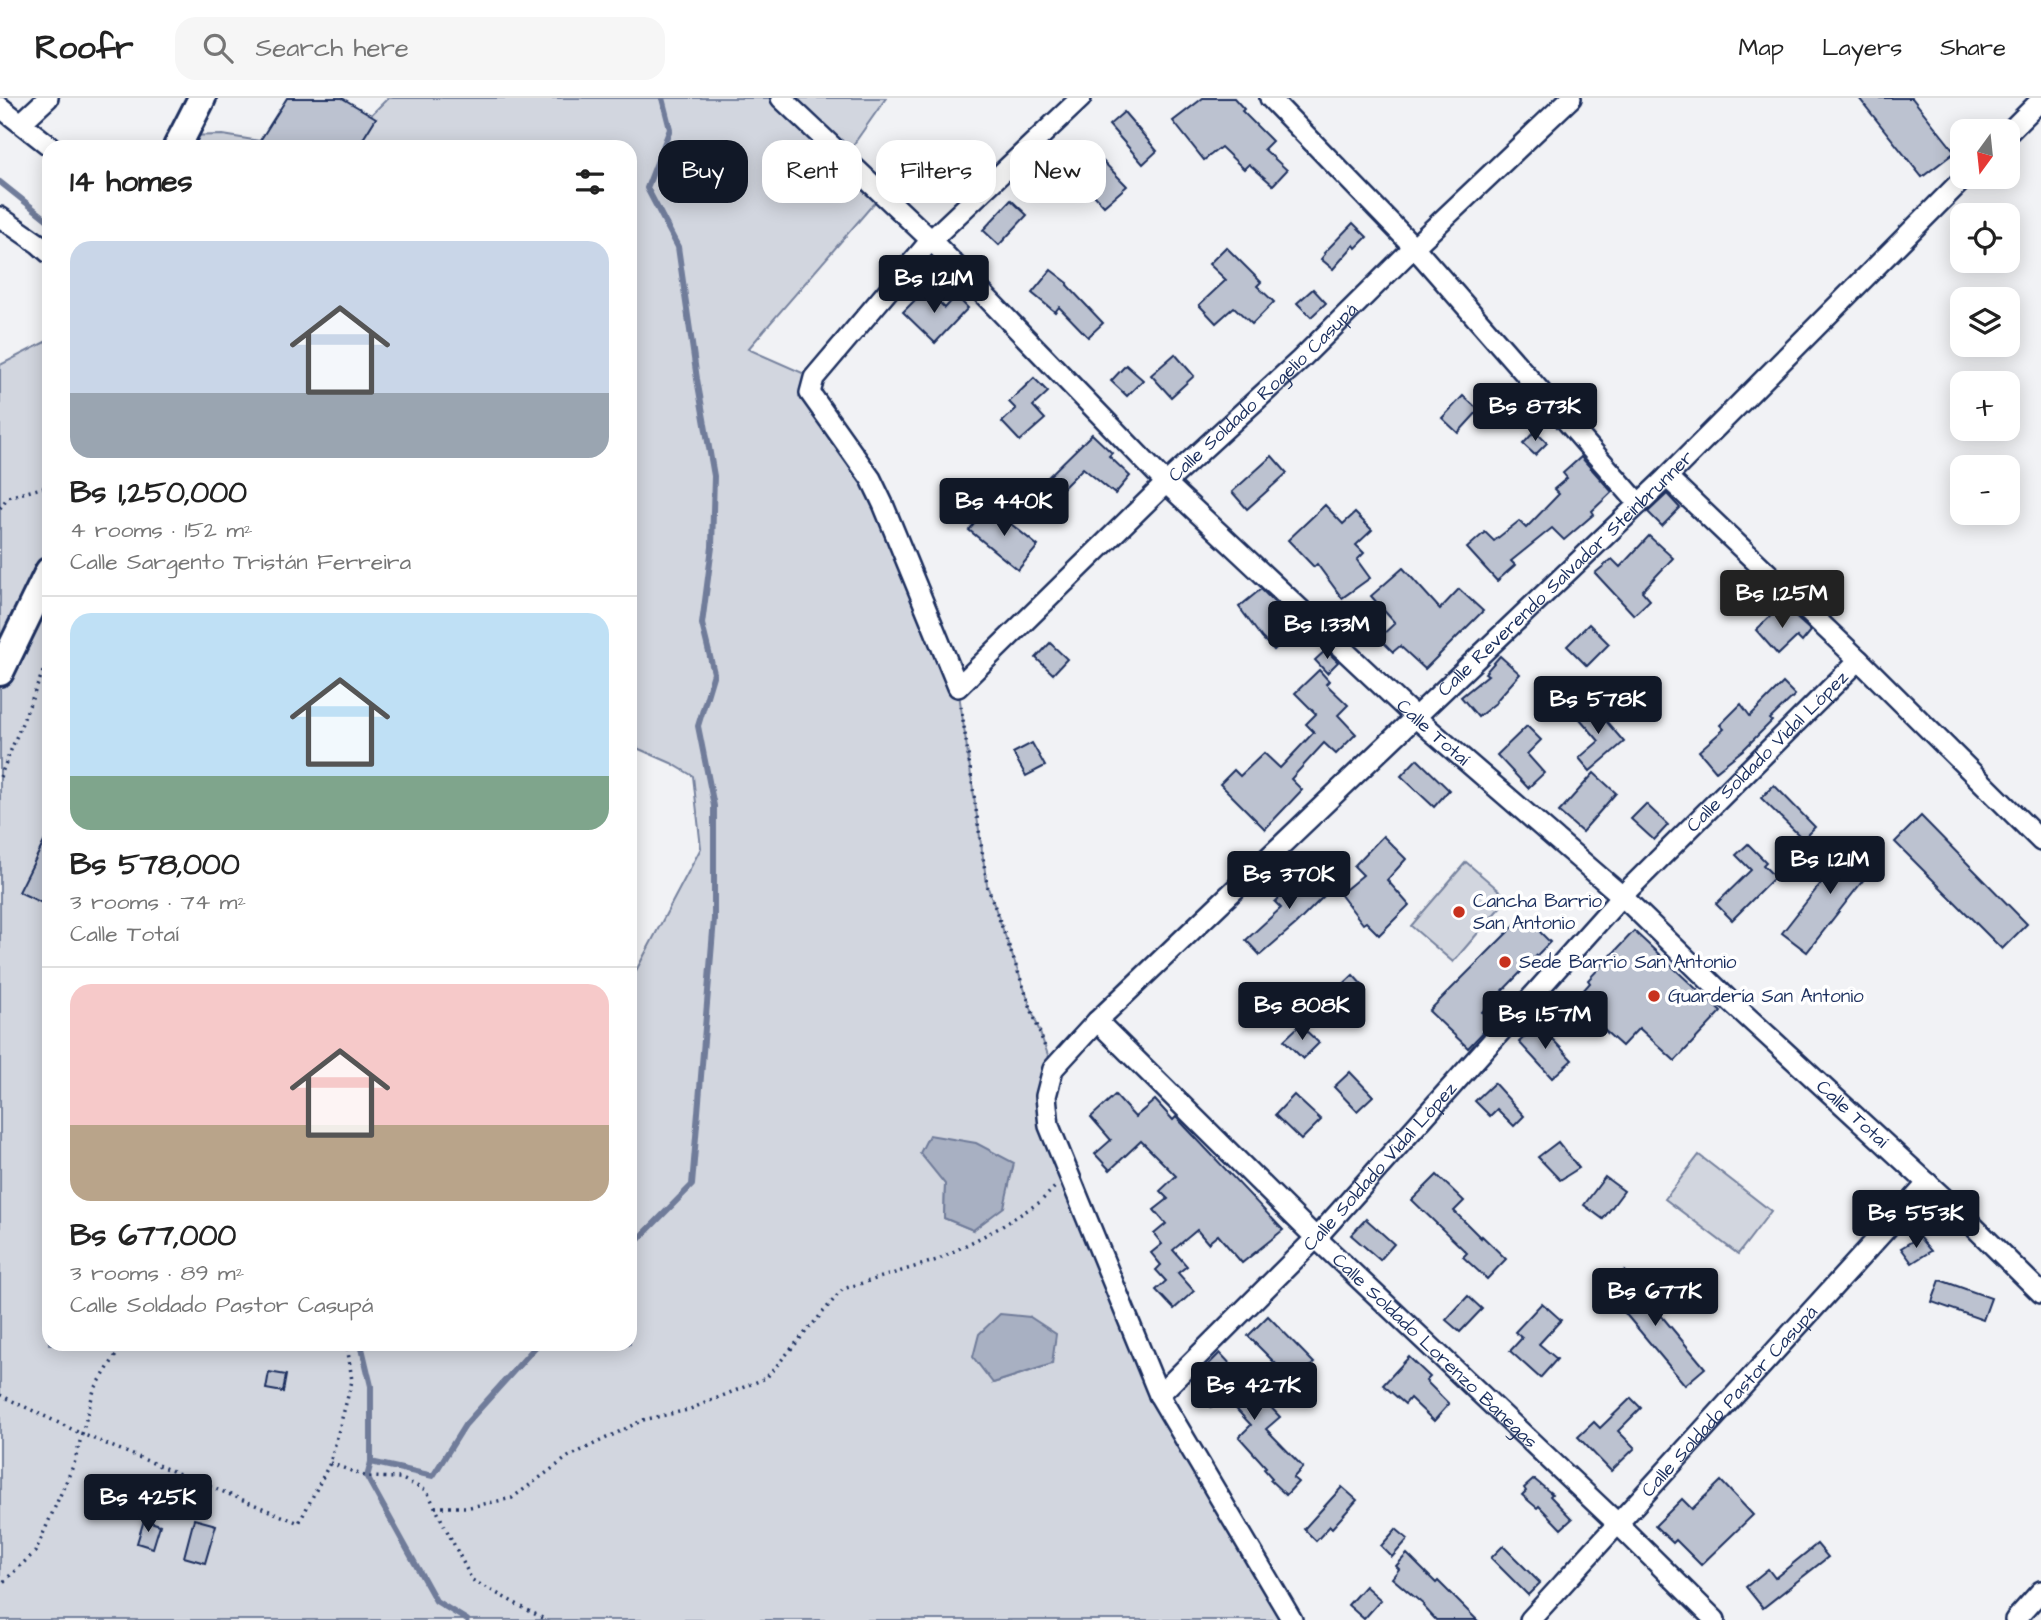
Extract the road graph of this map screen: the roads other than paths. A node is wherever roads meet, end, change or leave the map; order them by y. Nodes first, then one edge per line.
1 (48, 98) edge
2 (202, 98) edge
3 (781, 98) edge
4 (1081, 98) edge
5 (1270, 98) edge
6 (1571, 98) edge
7 (2041, 100) edge
8 (0, 107) edge
9 (2020, 121) edge
10 (21, 123) junction
11 (42, 140) edge
12 (181, 140) edge
13 (1953, 189) edge
14 (0, 217) edge
15 (931, 240) junction
16 (42, 247) edge
17 (1414, 247) junction
18 (1667, 477) junction
19 (1166, 483) junction
20 (1639, 504) junction
21 (42, 585) edge
22 (1859, 660) junction
23 (0, 672) edge
24 (1415, 718) junction
25 (2041, 841) edge
26 (1622, 896) junction
27 (1097, 1021) junction
28 (1928, 1183) junction
29 (1316, 1238) junction
30 (2041, 1293) edge
31 (1159, 1395) junction
32 (1618, 1524) junction
33 (2041, 1591) edge
34 (1292, 1620) edge
35 (1531, 1620) edge
36 (1715, 1620) edge
37 (2015, 1620) edge

1 - 10 street
2 - 12 main road
3 - 15 street, Calle Totaí
4 - 15 street
5 - 17 street
6 - 17 street, Calle Soldado Rogelio Casupá
7 - 9 street
8 - 10 street
10 - 11 street
13 - 18 street, Calle Reverendo Salvador Steinbrunner
14 - 16 street
15 - 19 street, Calle Totaí
15 - 19 street, Calle Soldado Rogelio Casupá
17 - 19 street, Calle Soldado Rogelio Casupá
17 - 20 street
18 - 20 street, Calle Reverendo Salvador Steinbrunner
18 - 22 street
19 - 24 street, Calle Totaí
20 - 24 street, Calle Reverendo Salvador Steinbrunner
21 - 23 main road
22 - 25 street
22 - 26 street, Calle Soldado Vidal López
24 - 26 street, Calle Totaí
24 - 27 street, Calle Reverendo Salvador Steinbrunner
26 - 28 street, Calle Totaí
26 - 29 street, Calle Soldado Vidal López
27 - 29 street, Calle Soldado Lorenzo Banegas
27 - 31 street, Calle Reverendo Salvador Steinbrunner
28 - 30 street, Calle Totaí
28 - 32 street, Calle Soldado Pastor Casupá
29 - 31 street, Calle Soldado Vidal López
29 - 32 street, Calle Soldado Lorenzo Banegas
31 - 34 street
32 - 35 street, Calle Soldado Pastor Casupá
32 - 36 street, Calle Soldado Lorenzo Banegas
33 - 37 street

